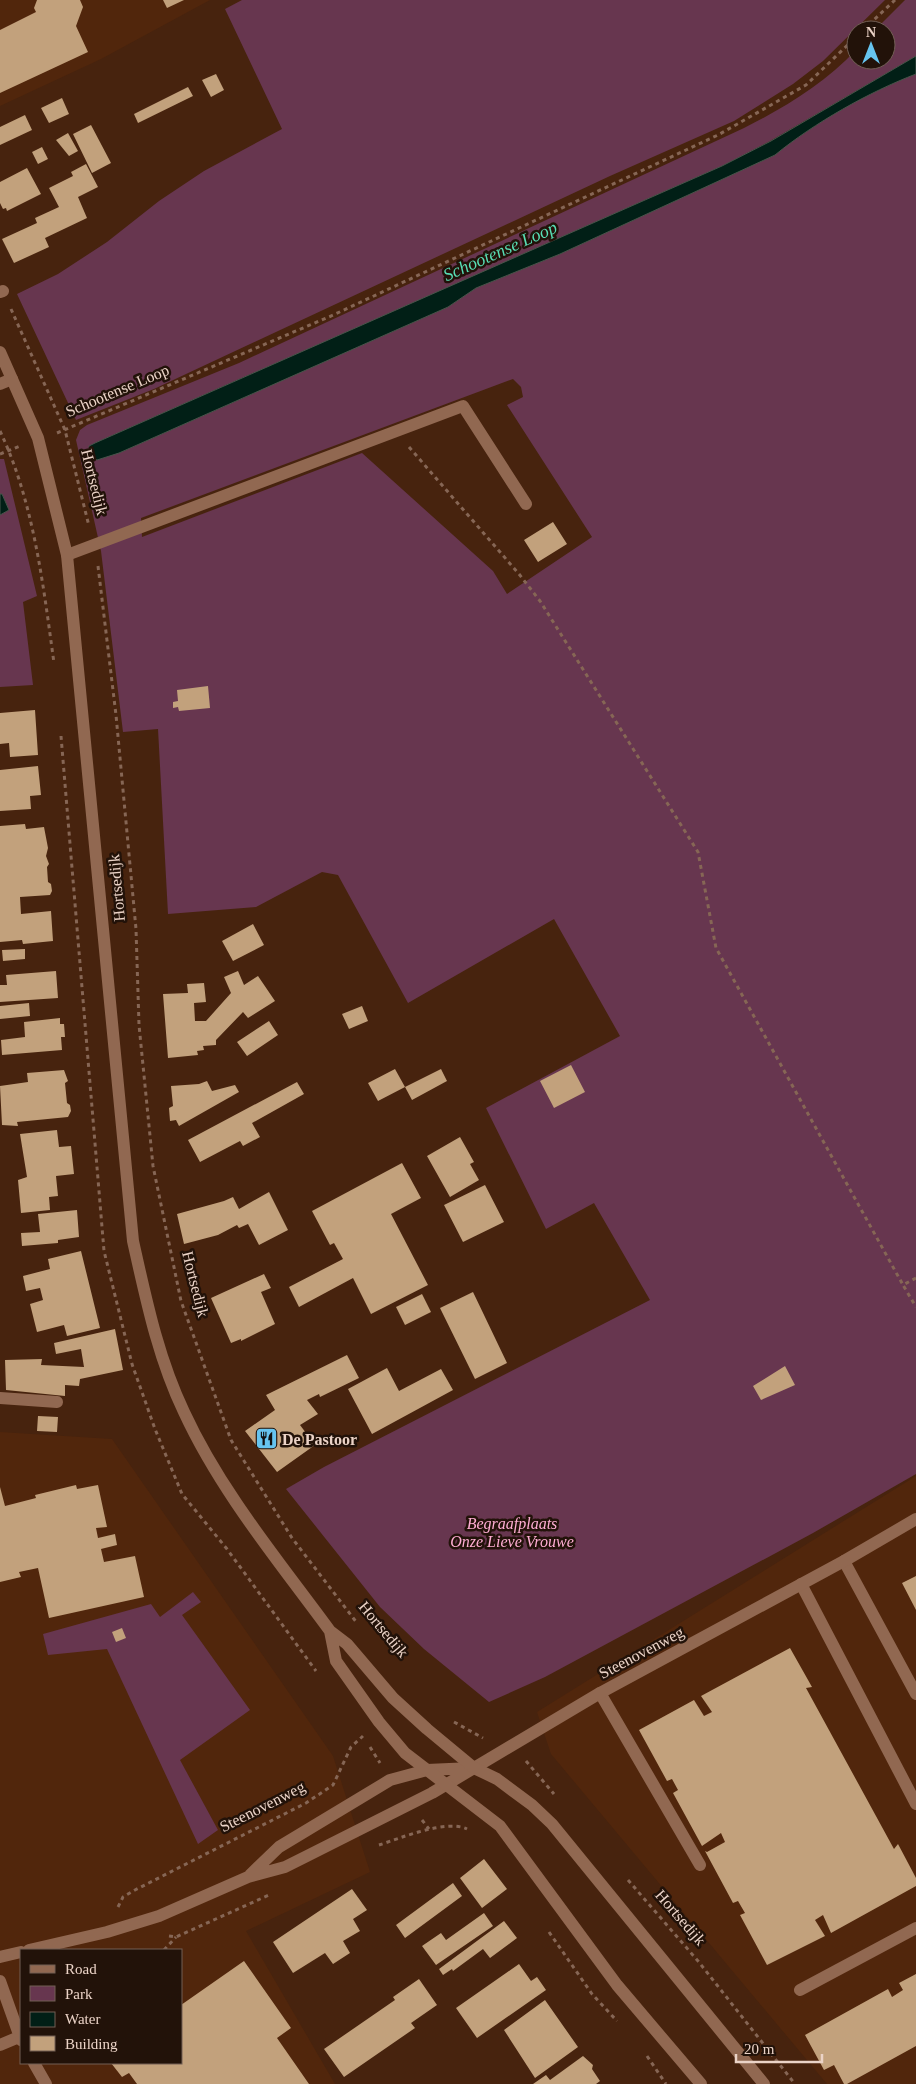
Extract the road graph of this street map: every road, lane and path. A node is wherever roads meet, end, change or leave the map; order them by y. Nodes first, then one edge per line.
1 (895, 0) edge
2 (874, 20) edge
3 (846, 47) edge
4 (1, 292) edge
5 (0, 352) edge
6 (12, 379) junction
7 (0, 384) edge
8 (65, 430) junction
9 (396, 431) junction
10 (38, 438) junction
11 (0, 454) edge
12 (526, 504) dead end
13 (93, 544) junction
14 (67, 555) junction
15 (916, 1278) edge
16 (903, 1285) junction
17 (916, 1306) edge
18 (0, 1398) edge
19 (57, 1402) dead end
20 (916, 1519) edge
21 (844, 1562) junction
22 (801, 1584) junction
23 (358, 1625) dead end
24 (330, 1631) junction
25 (600, 1693) junction
26 (916, 1694) edge
27 (447, 1718) dead end
28 (384, 1726) junction
29 (504, 1750) junction
30 (474, 1768) junction
31 (428, 1770) junction
32 (446, 1785) junction
33 (558, 1799) dead end
34 (916, 1804) edge
35 (429, 1829) dead end
36 (475, 1834) dead end
37 (700, 1865) dead end
38 (622, 1873) dead end
39 (248, 1877) junction
40 (916, 1928) edge
41 (107, 1932) junction
42 (176, 1937) dead end
43 (33, 1949) edge
44 (165, 1949) edge
45 (20, 1952) edge
46 (0, 1957) edge
47 (0, 1981) edge
48 (800, 1990) dead end
49 (20, 2038) edge
50 (0, 2045) edge
51 (35, 2064) edge
52 (46, 2084) edge
53 (701, 2084) edge
54 (764, 2084) edge
55 (795, 2084) edge

1 - 2 path
3 - 8 path, Schootense Loop
4 - 8 path, Hortsedijk
5 - 6 street, Hortsedijk
6 - 7 street
6 - 10 street, Hortsedijk
8 - 10 path, Schootense Loop
8 - 13 path, Hortsedijk
9 - 12 street
9 - 13 street
9 - 16 path
10 - 11 path, Schootense Loop
10 - 14 street, Hortsedijk
13 - 14 street
13 - 23 path, Hortsedijk
14 - 24 street, Hortsedijk
15 - 16 path
16 - 17 path
18 - 19 street
20 - 21 street, Steenovenweg
21 - 22 street, Steenovenweg
21 - 26 street
22 - 25 street, Steenovenweg
22 - 34 street
24 - 28 street, Hortsedijk
24 - 30 street, Hortsedijk
25 - 29 street, Steenovenweg
25 - 37 street
27 - 29 path
28 - 31 street, Hortsedijk
28 - 41 path, Steenovenweg
29 - 30 street, Steenovenweg
29 - 33 path
30 - 31 street, Steenovenweg
30 - 32 street, Steenovenweg
30 - 54 street, Hortsedijk
31 - 32 street, Hortsedijk
31 - 39 street, Steenovenweg
32 - 39 street, Steenovenweg
32 - 53 street, Hortsedijk
35 - 36 path
38 - 55 path, Hortsedijk
39 - 41 street, Steenovenweg
40 - 48 street
41 - 43 street, Steenovenweg
42 - 44 path
45 - 46 street
47 - 49 street
49 - 50 street
51 - 52 street

